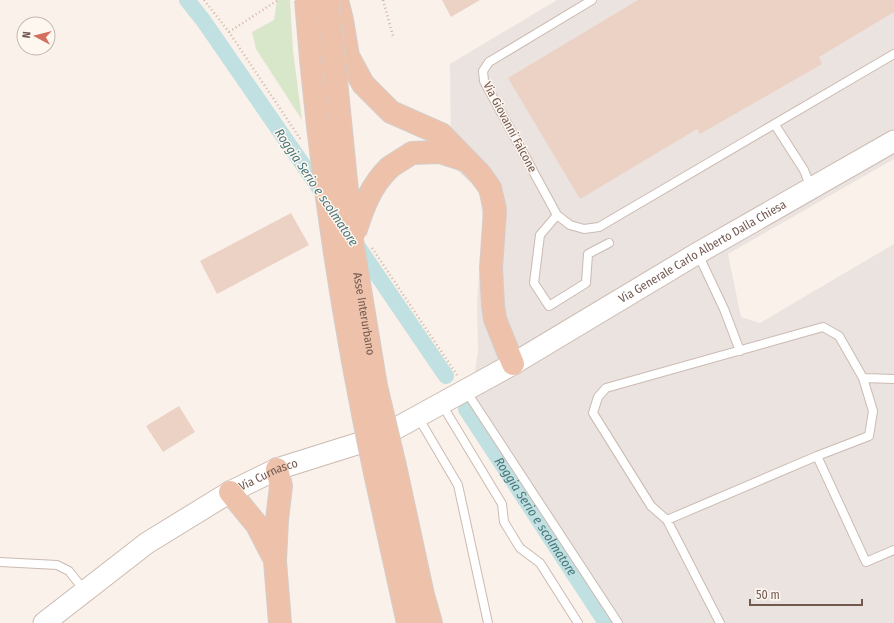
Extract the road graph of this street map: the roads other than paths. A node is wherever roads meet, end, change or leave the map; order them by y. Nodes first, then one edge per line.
1 (306, 0) edge
2 (328, 0) edge
3 (337, 0) edge
4 (592, 0) edge
5 (894, 54) edge
6 (775, 125) junction
7 (894, 141) edge
8 (466, 161) junction
9 (811, 188) junction
10 (557, 215) junction
11 (352, 241) junction
12 (609, 243) dead end
13 (698, 253) junction
14 (740, 351) junction
15 (513, 364) junction
16 (862, 378) junction
17 (894, 379) edge
18 (466, 389) junction
19 (441, 403) junction
20 (418, 417) junction
21 (817, 456) junction
22 (277, 469) junction
23 (385, 470) junction
24 (230, 492) junction
25 (667, 520) junction
26 (894, 550) edge
27 (275, 561) junction
28 (0, 562) edge
29 (85, 591) junction
30 (44, 623) edge
31 (280, 623) edge
32 (408, 623) edge
33 (431, 623) edge
34 (488, 623) edge
35 (578, 623) edge
36 (618, 623) edge
37 (720, 623) edge

1 - 23 highway, Asse Interurbano, bridge
2 - 11 highway, Asse Interurbano, bridge
3 - 8 highway
4 - 10 lane, Via Giovanni Falcone
5 - 6 lane
6 - 9 lane
6 - 10 lane, Via Giovanni Falcone
7 - 9 street, Via Generale Carlo Alberto Dalla Chiesa
8 - 11 highway, bridge
8 - 15 highway
9 - 13 street, Via Generale Carlo Alberto Dalla Chiesa
10 - 12 lane
11 - 23 highway, Asse Interurbano, bridge
13 - 14 lane
13 - 15 street, Via Generale Carlo Alberto Dalla Chiesa
14 - 16 lane
14 - 25 lane
15 - 18 street, Via Curnasco
16 - 17 lane
16 - 21 lane
18 - 19 street, Via Curnasco
18 - 36 lane
19 - 20 street, Via Curnasco
19 - 35 lane
20 - 22 street, Via Curnasco
20 - 34 lane
21 - 25 lane
21 - 26 lane
22 - 24 street, Via Curnasco
22 - 27 highway
23 - 32 highway, Asse Interurbano
23 - 33 highway, Asse Interurbano
24 - 27 highway
24 - 29 street, Via Curnasco
25 - 37 lane
27 - 31 highway
28 - 29 lane
29 - 30 street, Via Curnasco

